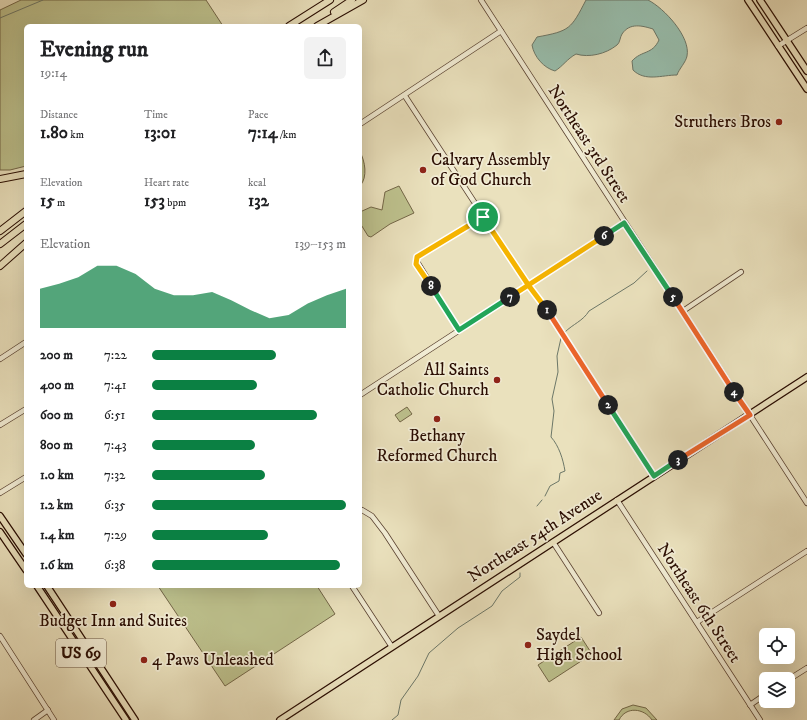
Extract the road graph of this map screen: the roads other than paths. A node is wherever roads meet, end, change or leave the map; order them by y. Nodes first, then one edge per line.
1 (324, 0) edge
2 (330, 0) edge
3 (352, 0) edge
4 (363, 0) edge
5 (481, 0) edge
6 (748, 0) edge
7 (760, 0) edge
8 (291, 24) edge
9 (291, 24) edge
10 (316, 24) edge
11 (321, 24) edge
12 (807, 28) edge
13 (501, 31) junction
14 (786, 41) junction
15 (778, 46) junction
16 (807, 71) edge
17 (807, 89) edge
18 (405, 96) junction
19 (362, 123) edge
20 (24, 174) edge
21 (0, 179) edge
22 (24, 213) edge
23 (483, 217) junction
24 (624, 223) junction
25 (24, 226) edge
26 (0, 231) edge
27 (0, 244) edge
28 (24, 245) edge
29 (0, 266) edge
30 (741, 272) dead end
31 (529, 286) junction
32 (683, 311) junction
33 (459, 330) junction
34 (24, 343) edge
35 (0, 359) edge
36 (807, 377) edge
37 (362, 394) edge
38 (24, 410) edge
39 (750, 415) junction
40 (0, 425) edge
41 (654, 476) junction
42 (24, 478) edge
43 (0, 493) edge
44 (617, 500) junction
45 (807, 503) edge
46 (362, 510) dead end
47 (0, 516) edge
48 (0, 532) edge
49 (553, 542) junction
50 (24, 551) edge
51 (807, 551) edge
52 (24, 567) edge
53 (38, 588) edge
54 (48, 588) edge
55 (353, 588) edge
56 (599, 613) dead end
57 (439, 616) junction
58 (697, 622) junction
59 (0, 636) edge
60 (392, 647) junction
61 (807, 668) edge
62 (795, 676) edge
63 (759, 699) edge
64 (750, 705) junction
65 (48, 710) junction
66 (34, 720) edge
67 (54, 720) edge
68 (126, 720) edge
69 (135, 720) edge
70 (280, 720) edge
71 (760, 720) edge

1 - 8 highway
2 - 9 highway
3 - 10 highway
4 - 11 highway
5 - 13 street, Northeast 3rd Street
6 - 15 main road
7 - 14 main road
12 - 14 street
13 - 18 street
13 - 24 street, Northeast 3rd Street
14 - 15 street
14 - 16 main road
15 - 17 main road
18 - 19 street
18 - 23 street
20 - 21 highway
22 - 26 highway
23 - 31 street
23 - 33 street
24 - 31 street
24 - 32 street, Northeast 3rd Street
25 - 27 highway
28 - 29 highway
30 - 32 street
31 - 33 street
31 - 41 street
32 - 39 street, Northeast 3rd Street
33 - 37 street
34 - 35 street
36 - 39 main road, Northeast 54th Avenue
38 - 40 street
39 - 41 main road, Northeast 54th Avenue
39 - 45 street, Northeast 3rd Street
41 - 44 main road, Northeast 54th Avenue
42 - 43 street
44 - 49 main road, Northeast 54th Avenue
44 - 58 street, Northeast 6th Street
46 - 57 street
47 - 50 main road
48 - 52 main road
49 - 56 street
49 - 57 main road, Northeast 54th Avenue
51 - 58 street
53 - 68 main road, US 69
54 - 69 main road, US 69
55 - 60 street
57 - 60 main road, Northeast 54th Avenue
58 - 64 street, Northeast 6th Street
59 - 65 street
60 - 70 main road, Northeast 54th Avenue
61 - 62 street
63 - 64 street
64 - 71 street, Northeast 6th Street
65 - 66 street
65 - 67 street

